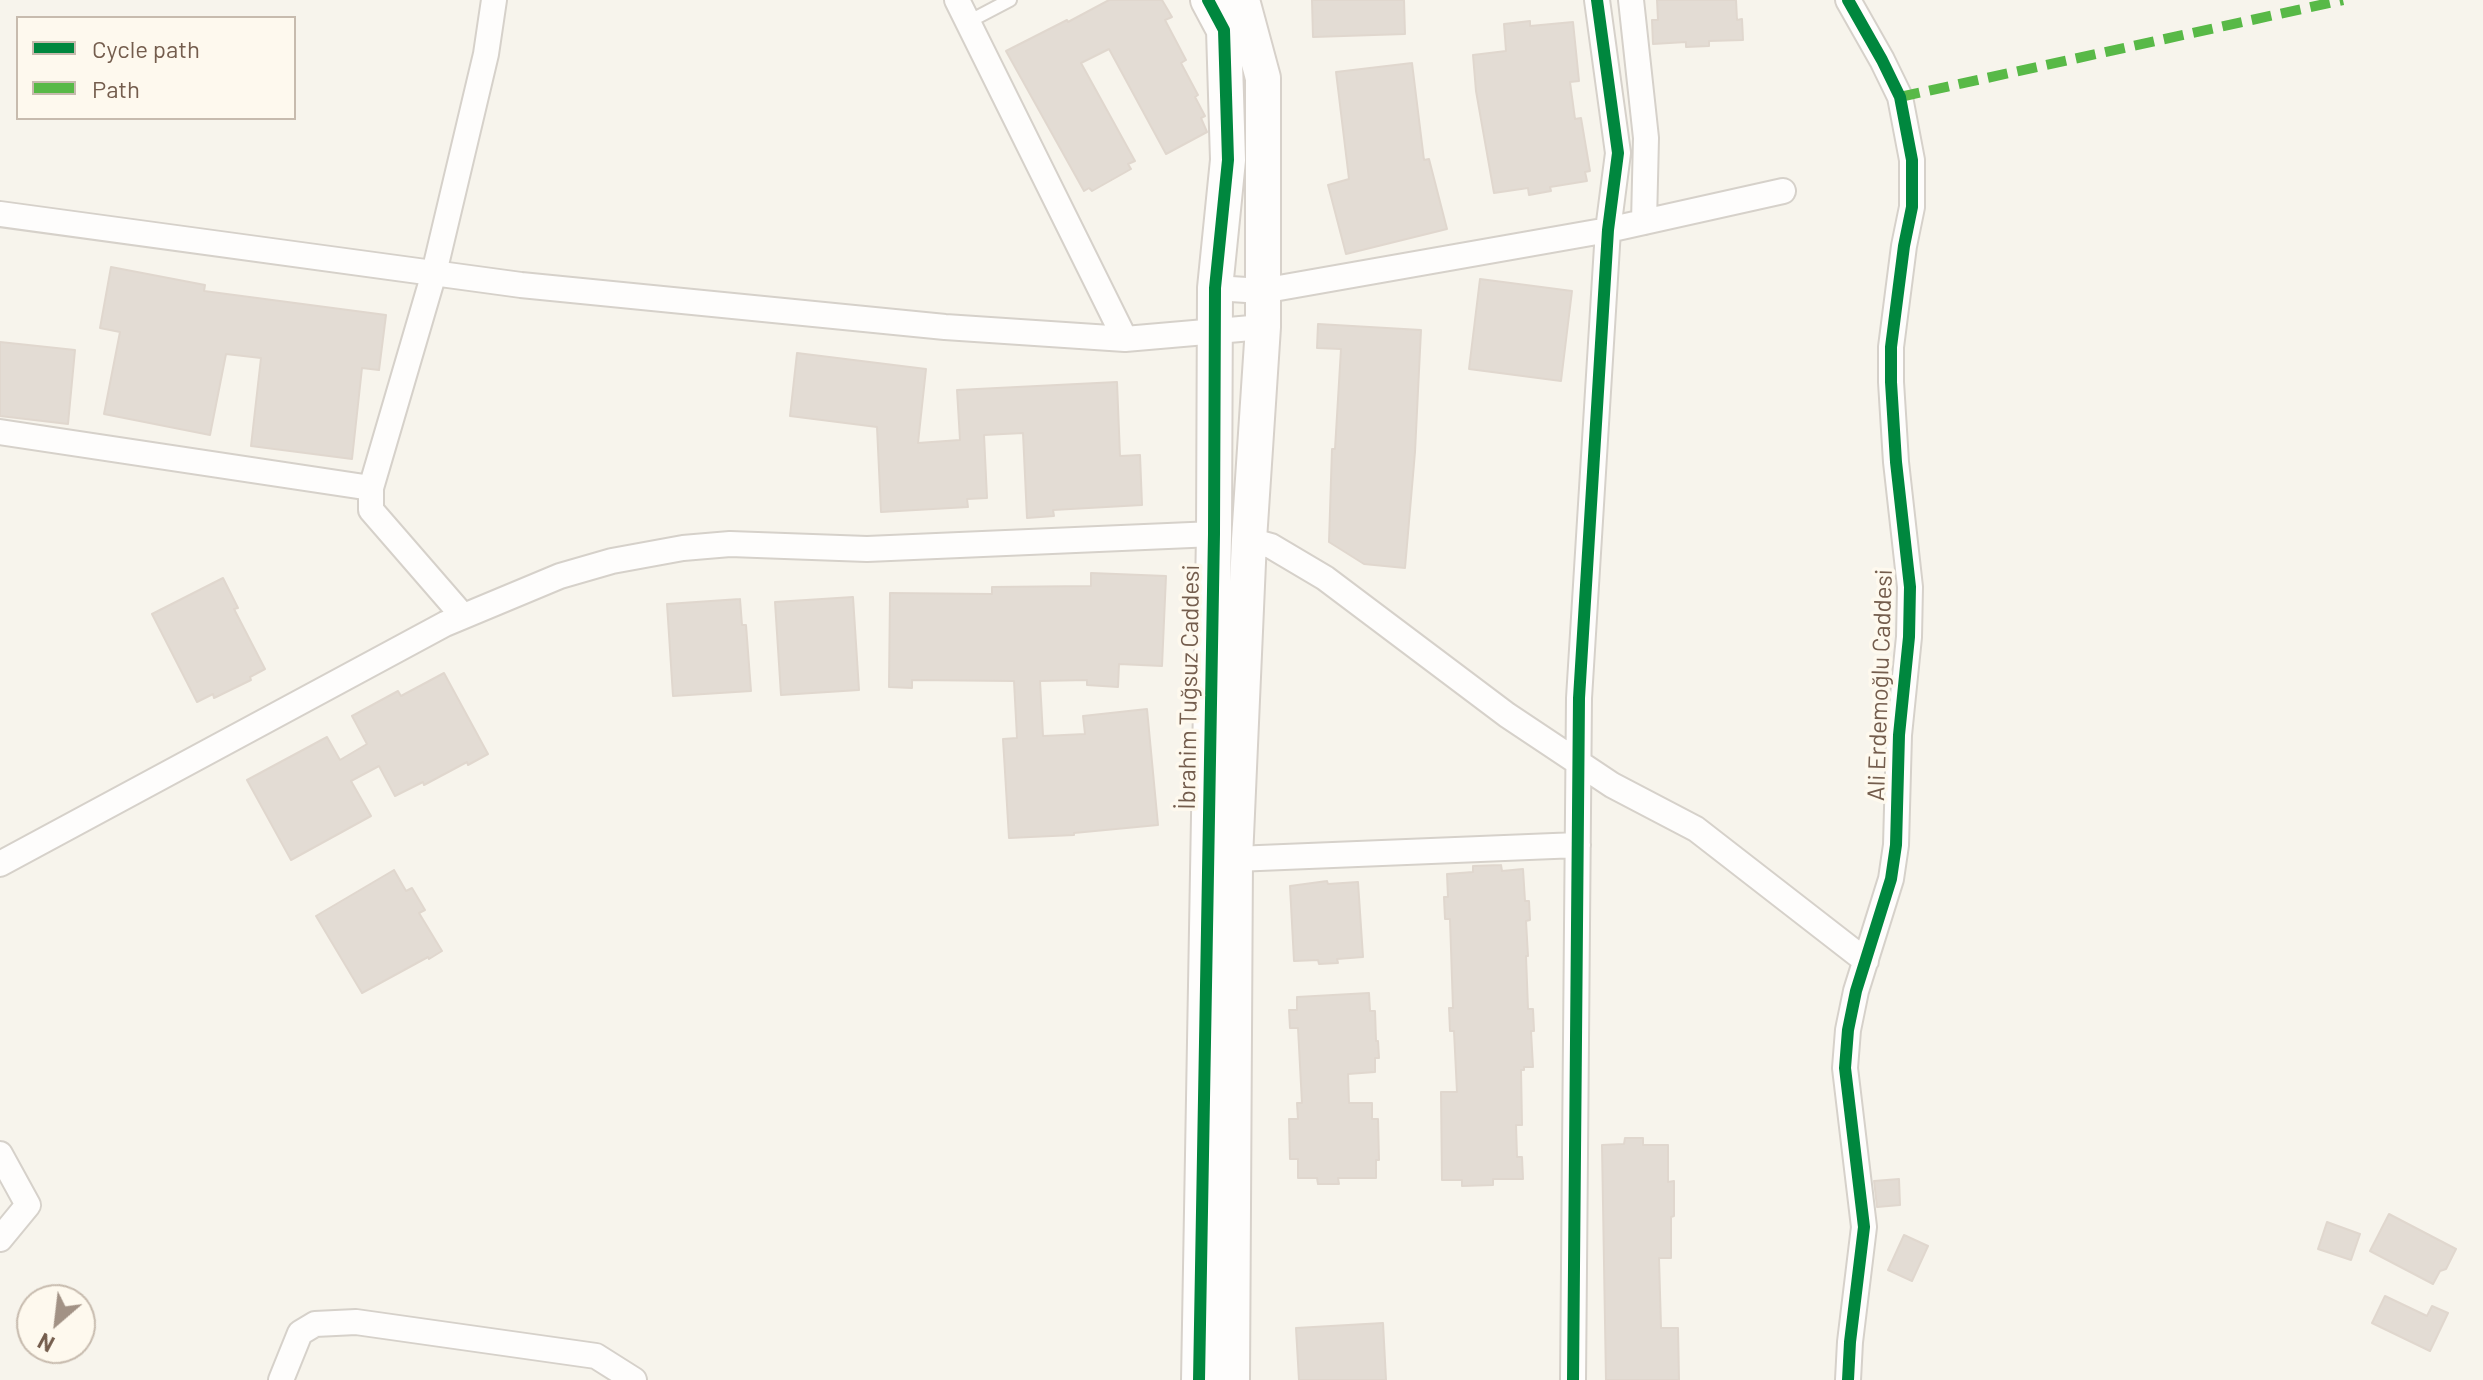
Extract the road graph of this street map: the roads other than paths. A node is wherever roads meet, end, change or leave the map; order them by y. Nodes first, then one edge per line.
1 (494, 0) edge
2 (957, 0) edge
3 (1010, 0) edge
4 (1208, 0) edge
5 (1242, 0) edge
6 (1597, 0) edge
7 (1631, 0) edge
8 (1848, 0) edge
9 (968, 22) junction
10 (1783, 191) dead end
11 (0, 214) edge
12 (1644, 222) junction
13 (1608, 230) junction
14 (434, 273) junction
15 (1215, 288) junction
16 (1262, 291) junction
17 (1263, 327) junction
18 (1216, 331) junction
19 (1125, 339) junction
20 (0, 432) edge
21 (371, 488) junction
22 (1214, 534) junction
23 (1249, 540) junction
24 (463, 616) junction
25 (1579, 764) junction
26 (1578, 845) junction
27 (1235, 859) junction
28 (0, 864) edge
29 (1866, 961) junction
30 (0, 1154) edge
31 (0, 1239) edge
32 (281, 1380) edge
33 (634, 1380) edge
34 (1199, 1380) edge
35 (1232, 1380) edge
36 (1573, 1380) edge
37 (1848, 1380) edge

1 - 14 street
2 - 9 street
3 - 9 lane
4 - 15 street, İbrahim Tuğsuz Caddesi
5 - 16 street, İbrahim Tuğsuz Caddesi
6 - 13 street
7 - 12 street
8 - 29 street, Ali Erdemoğlu Caddesi
9 - 19 street
10 - 12 street
11 - 14 street
12 - 13 street
13 - 16 street
13 - 25 street
14 - 19 street
14 - 21 street
15 - 16 street
15 - 18 street, İbrahim Tuğsuz Caddesi
16 - 17 street, İbrahim Tuğsuz Caddesi
17 - 18 street
17 - 23 street, İbrahim Tuğsuz Caddesi
18 - 19 street
18 - 22 street, İbrahim Tuğsuz Caddesi
20 - 21 street
21 - 24 street
22 - 24 street
22 - 34 street, İbrahim Tuğsuz Caddesi
23 - 25 street
23 - 27 street, İbrahim Tuğsuz Caddesi
24 - 28 street
25 - 26 street
25 - 29 street
26 - 27 street
26 - 36 street
27 - 35 street, İbrahim Tuğsuz Caddesi
29 - 37 street, Ali Erdemoğlu Caddesi
30 - 31 street
32 - 33 street

